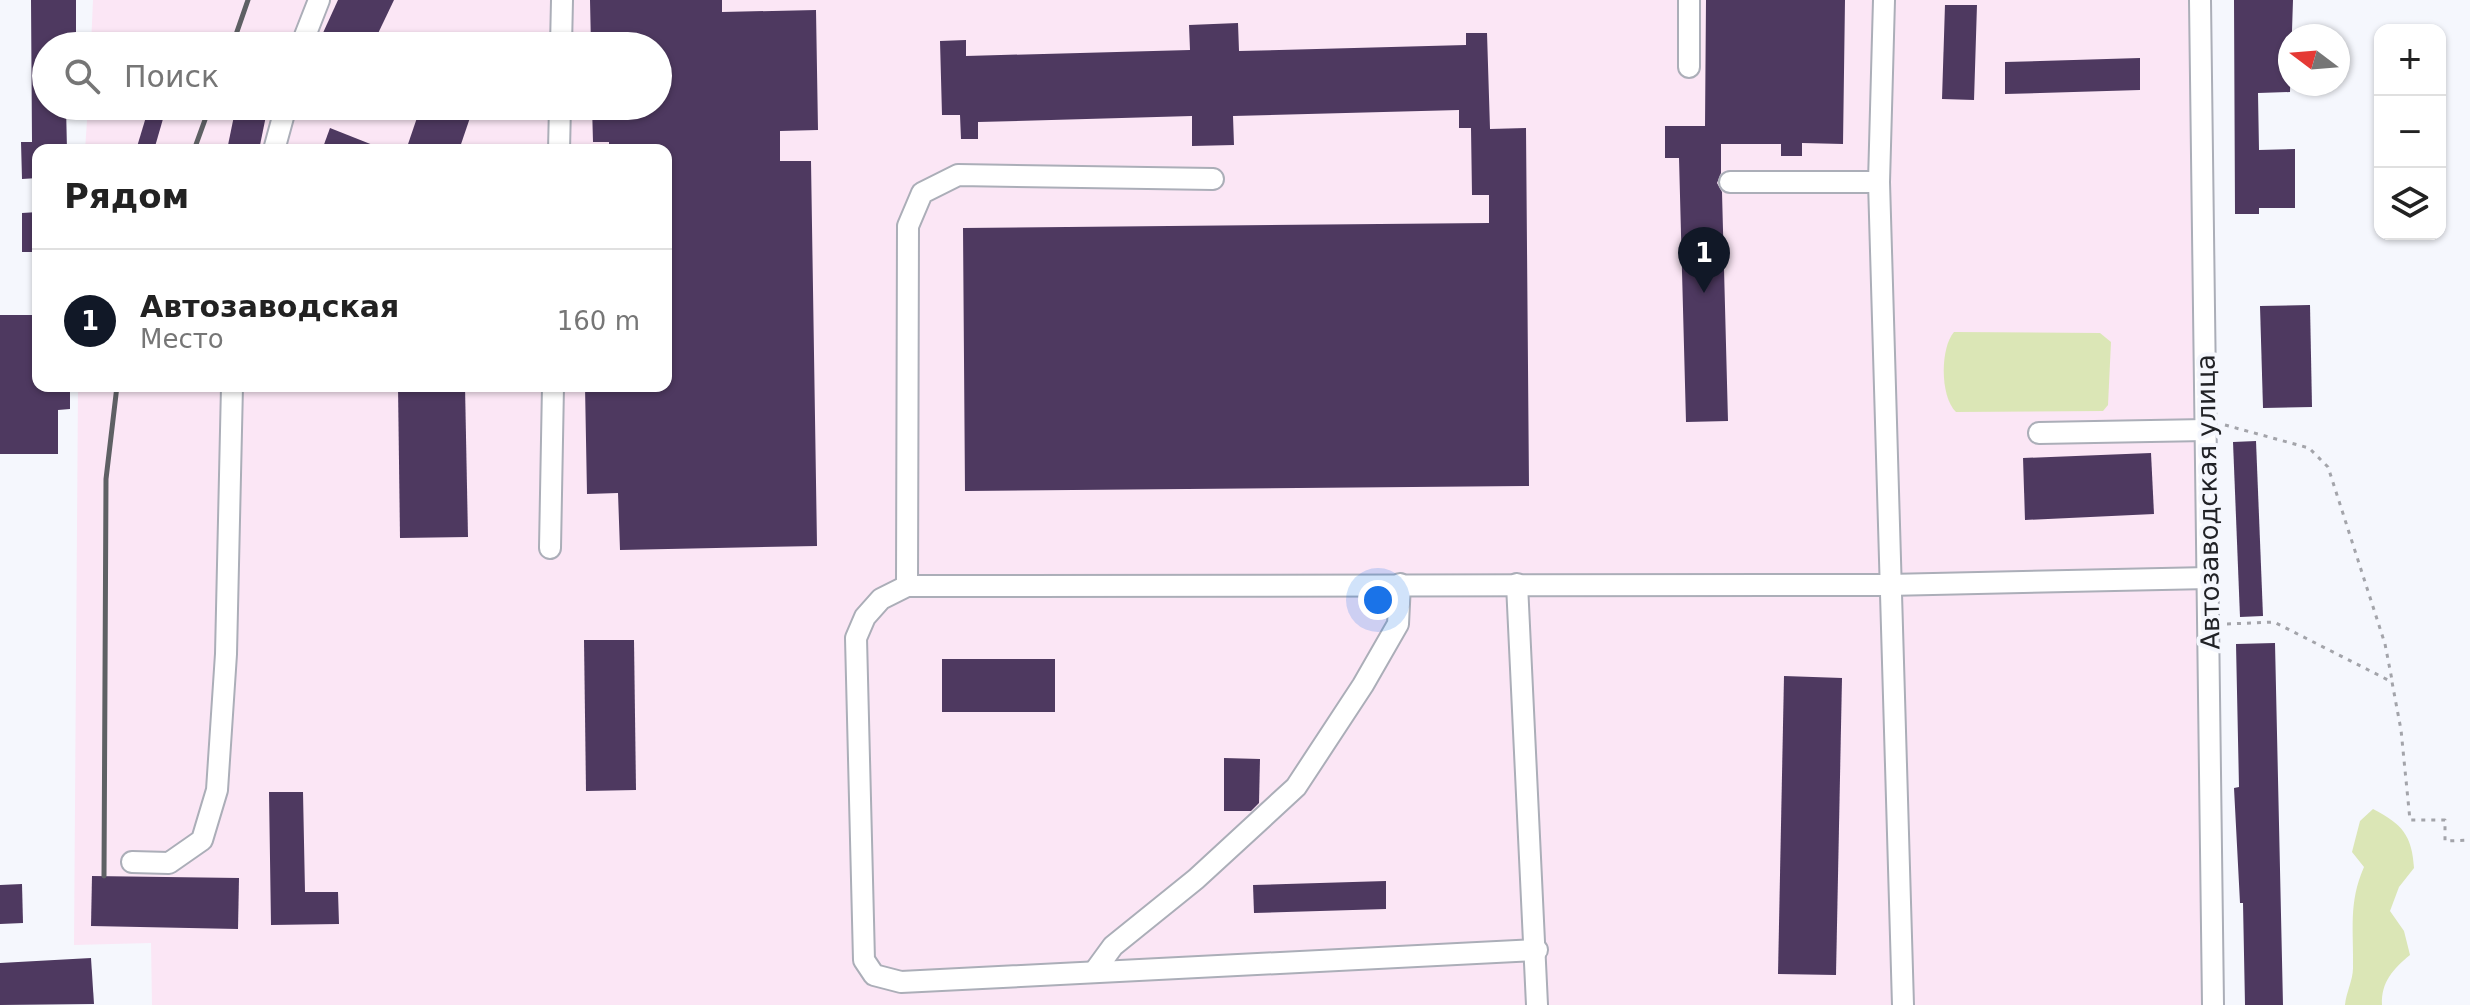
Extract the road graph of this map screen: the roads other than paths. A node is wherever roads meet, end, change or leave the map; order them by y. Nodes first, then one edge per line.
1 (319, 0) edge
2 (562, 0) edge
3 (1689, 0) edge
4 (1884, 0) edge
5 (2200, 0) edge
6 (306, 32) edge
7 (561, 32) edge
8 (1689, 67) dead end
9 (282, 120) edge
10 (560, 120) edge
11 (276, 144) edge
12 (559, 144) edge
13 (1213, 179) dead end
14 (1730, 182) dead end
15 (1879, 182) junction
16 (232, 392) edge
17 (553, 392) edge
18 (2206, 424) junction
19 (2039, 433) dead end
20 (550, 548) dead end
21 (2209, 578) junction
22 (1400, 584) junction
23 (1517, 584) junction
24 (1888, 585) junction
25 (907, 586) junction
26 (132, 862) dead end
27 (1537, 950) junction
28 (1094, 972) junction
29 (1537, 1005) edge
30 (1903, 1005) edge
31 (2213, 1005) edge

1 - 6 street
2 - 7 street
3 - 8 street
4 - 15 street
5 - 18 street, Автозаводская улица
9 - 11 street
10 - 12 street
13 - 25 street
14 - 15 street
15 - 24 street
16 - 26 street
17 - 20 street
18 - 19 street
18 - 21 street, Автозаводская улица
21 - 24 street
21 - 31 street, Автозаводская улица
22 - 23 street
22 - 25 street
22 - 28 street
23 - 24 street
23 - 27 street
24 - 30 street
25 - 28 street
27 - 28 street
27 - 29 street

